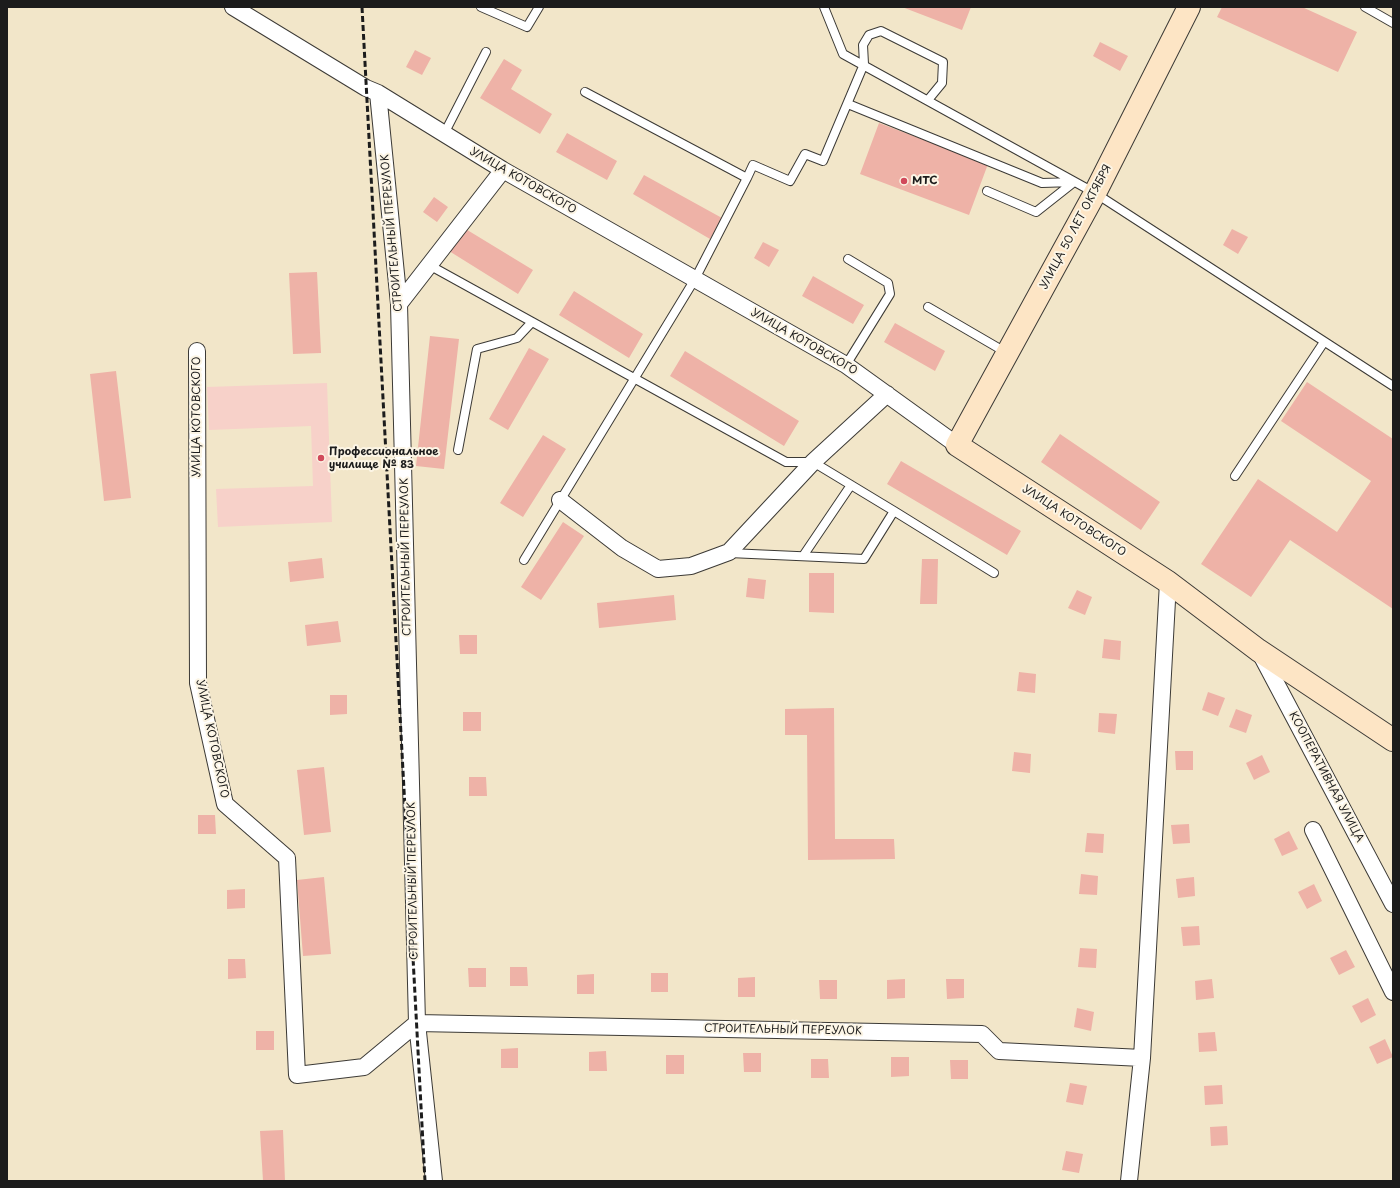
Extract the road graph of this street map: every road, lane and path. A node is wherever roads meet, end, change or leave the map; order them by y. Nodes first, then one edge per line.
1 (233, 7) edge
2 (481, 7) edge
3 (540, 7) edge
4 (824, 7) edge
5 (1189, 7) edge
6 (1364, 7) edge
7 (1393, 23) edge
8 (486, 52) dead end
9 (864, 64) junction
10 (378, 92) junction
11 (585, 92) dead end
12 (928, 100) junction
13 (848, 104) junction
14 (444, 134) junction
15 (503, 170) junction
16 (747, 178) junction
17 (1074, 182) junction
18 (987, 191) dead end
19 (1095, 193) junction
20 (848, 259) dead end
21 (429, 266) junction
22 (695, 279) junction
23 (400, 304) junction
24 (928, 307) dead end
25 (532, 322) junction
26 (1324, 342) junction
27 (197, 351) dead end
28 (1007, 353) junction
29 (846, 365) junction
30 (634, 378) junction
31 (1393, 386) edge
32 (887, 394) junction
33 (957, 445) junction
34 (458, 450) dead end
35 (813, 462) junction
36 (1235, 476) dead end
37 (851, 485) junction
38 (560, 500) junction
39 (894, 511) junction
40 (729, 552) junction
41 (803, 556) junction
42 (524, 560) dead end
43 (994, 573) dead end
44 (1168, 582) junction
45 (1258, 650) junction
46 (1393, 740) edge
47 (1313, 830) dead end
48 (1393, 904) edge
49 (1393, 992) edge
50 (417, 1022) junction
51 (1142, 1058) junction
52 (434, 1181) edge
53 (1129, 1181) edge

1 - 10 street, УЛИЦА КОТОВСКОГО
2 - 3 lane
4 - 9 lane
5 - 19 main road, УЛИЦА 50 ЛЕТ ОКТЯБРЯ
6 - 7 lane
8 - 14 lane
9 - 12 lane
9 - 12 lane
9 - 13 lane
10 - 14 street, УЛИЦА КОТОВСКОГО
10 - 23 street, СТРОИТЕЛЬНЫЙ ПЕРЕУЛОК
11 - 16 lane
12 - 17 lane
13 - 16 lane
13 - 17 lane
14 - 15 street, УЛИЦА КОТОВСКОГО
15 - 21 street
15 - 22 street, УЛИЦА КОТОВСКОГО
16 - 22 lane
17 - 18 lane
17 - 19 lane
19 - 26 lane
19 - 28 main road, УЛИЦА 50 ЛЕТ ОКТЯБРЯ
20 - 29 lane
21 - 23 street
21 - 25 lane
22 - 29 street, УЛИЦА КОТОВСКОГО
22 - 30 lane
23 - 50 street, СТРОИТЕЛЬНЫЙ ПЕРЕУЛОК
24 - 28 lane
25 - 30 lane
25 - 34 lane
26 - 31 lane
26 - 36 lane
27 - 50 street, УЛИЦА КОТОВСКОГО
28 - 33 main road, УЛИЦА 50 ЛЕТ ОКТЯБРЯ
29 - 32 street, УЛИЦА КОТОВСКОГО
30 - 35 lane
30 - 38 lane
32 - 33 street, УЛИЦА КОТОВСКОГО
32 - 35 street
33 - 44 main road, УЛИЦА КОТОВСКОГО
35 - 37 lane
35 - 40 street
37 - 39 lane
37 - 41 lane
38 - 40 street
38 - 42 lane
39 - 41 lane
39 - 43 lane
40 - 41 lane
44 - 45 main road, УЛИЦА КОТОВСКОГО
44 - 51 street
45 - 46 main road, УЛИЦА КОТОВСКОГО
45 - 48 street, КООПЕРАТИВНАЯ УЛИЦА
47 - 49 street
50 - 51 street, СТРОИТЕЛЬНЫЙ ПЕРЕУЛОК
50 - 52 street, СТРОИТЕЛЬНЫЙ ПЕРЕУЛОК
51 - 53 street

